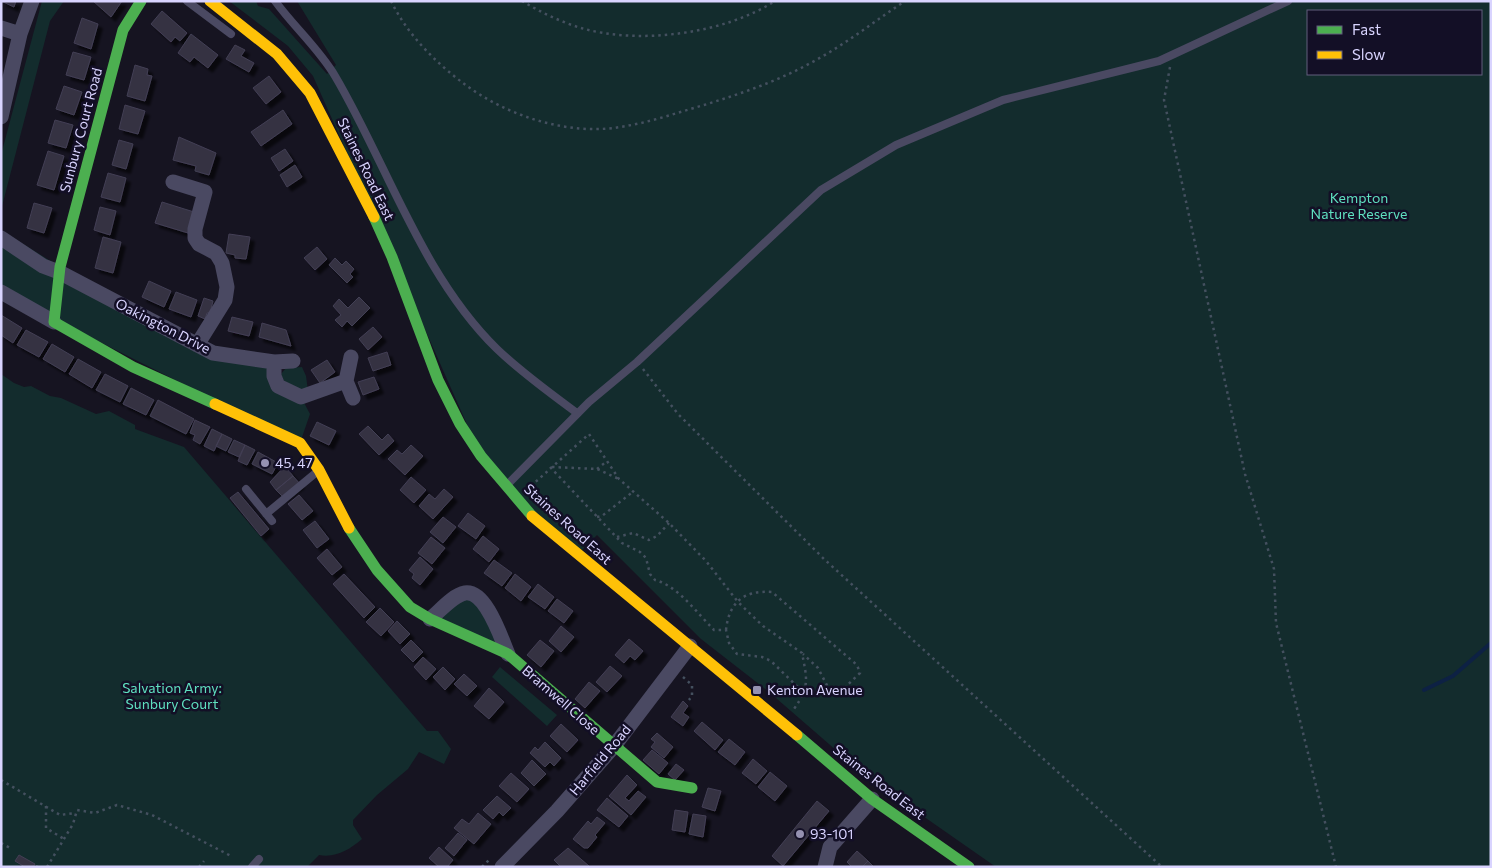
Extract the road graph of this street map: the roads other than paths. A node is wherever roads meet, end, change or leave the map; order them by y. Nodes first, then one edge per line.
1 (32, 1) edge
2 (141, 1) edge
3 (187, 1) edge
4 (210, 1) edge
5 (276, 1) edge
6 (1288, 1) edge
7 (1, 28) edge
8 (250, 31) junction
9 (20, 34) junction
10 (1, 117) edge
11 (174, 182) dead end
12 (1, 238) edge
13 (59, 272) junction
14 (1, 292) edge
15 (54, 322) junction
16 (197, 345) junction
17 (351, 357) dead end
18 (293, 361) dead end
19 (274, 362) junction
20 (346, 382) junction
21 (353, 398) dead end
22 (578, 413) junction
23 (319, 470) junction
24 (505, 487) junction
25 (246, 489) dead end
26 (266, 514) junction
27 (272, 521) dead end
28 (430, 620) junction
29 (690, 646) junction
30 (508, 654) junction
31 (614, 746) junction
32 (692, 788) dead end
33 (872, 799) junction
34 (259, 859) dead end
35 (252, 867) edge
36 (502, 867) edge
37 (825, 867) edge
38 (969, 867) edge

1 - 9 street
2 - 13 main road, Sunbury Court Road
3 - 8 lane
4 - 8 main road, Staines Road East
5 - 22 lane
6 - 22 lane
7 - 9 street
8 - 24 main road, Staines Road East
9 - 10 street
11 - 16 street
12 - 13 street, Oakington Drive
13 - 15 main road
13 - 16 street, Oakington Drive
14 - 15 street
15 - 23 main road, Bramwell Close
16 - 19 street, Oakington Drive
17 - 20 street
18 - 19 street, Oakington Drive
19 - 20 street
20 - 21 street
22 - 24 lane
23 - 26 lane
23 - 28 main road, Bramwell Close
24 - 29 main road, Staines Road East
25 - 26 lane
26 - 27 lane
28 - 30 main road, Bramwell Close
28 - 30 street, Bramwell Close
29 - 31 street, Harfield Road
29 - 33 main road, Staines Road East
30 - 31 main road, Bramwell Close
31 - 32 main road, Bramwell Close
31 - 36 street, Harfield Road
33 - 37 street
33 - 38 main road, Staines Road East
34 - 35 lane

